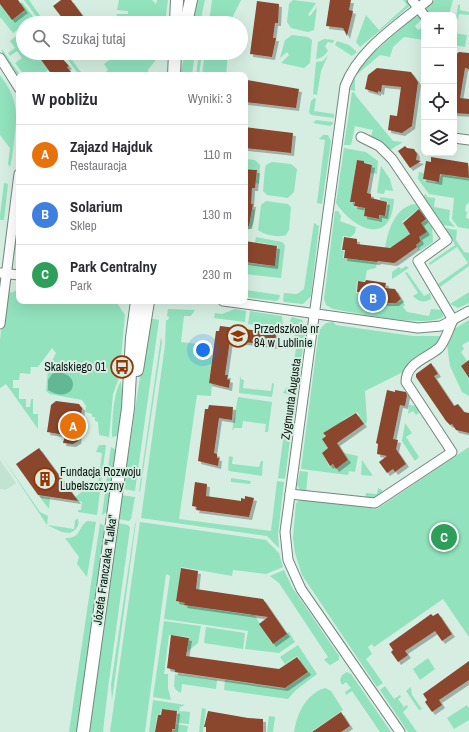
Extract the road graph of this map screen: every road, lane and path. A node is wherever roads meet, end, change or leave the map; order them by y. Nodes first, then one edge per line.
1 (177, 0) edge
2 (191, 0) edge
3 (412, 0) edge
4 (428, 0) edge
5 (421, 12) edge
6 (176, 16) edge
7 (188, 16) edge
8 (0, 58) edge
9 (16, 83) edge
10 (361, 137) dead end
11 (457, 138) edge
12 (469, 140) edge
13 (16, 193) edge
14 (3, 273) edge
15 (16, 275) edge
16 (137, 304) edge
17 (148, 304) edge
18 (244, 304) edge
19 (469, 312) edge
20 (315, 314) junction
21 (453, 320) junction
22 (0, 324) edge
23 (128, 408) junction
24 (290, 494) junction
25 (82, 732) edge
26 (400, 732) edge

1 - 6 street
2 - 7 street
3 - 5 street
4 - 5 street, Zygmunta Augusta
5 - 20 street, Zygmunta Augusta
8 - 9 street
10 - 21 street
11 - 12 street
13 - 14 street
14 - 15 street
14 - 22 street
16 - 23 street, Józefa Franczaka "Lalka"
17 - 23 street, Józefa Franczaka "Lalka"
18 - 20 street
19 - 21 street
20 - 21 street
20 - 24 street, Zygmunta Augusta
21 - 24 street
23 - 25 street, Józefa Franczaka "Lalka"
24 - 26 street, Zygmunta Augusta

